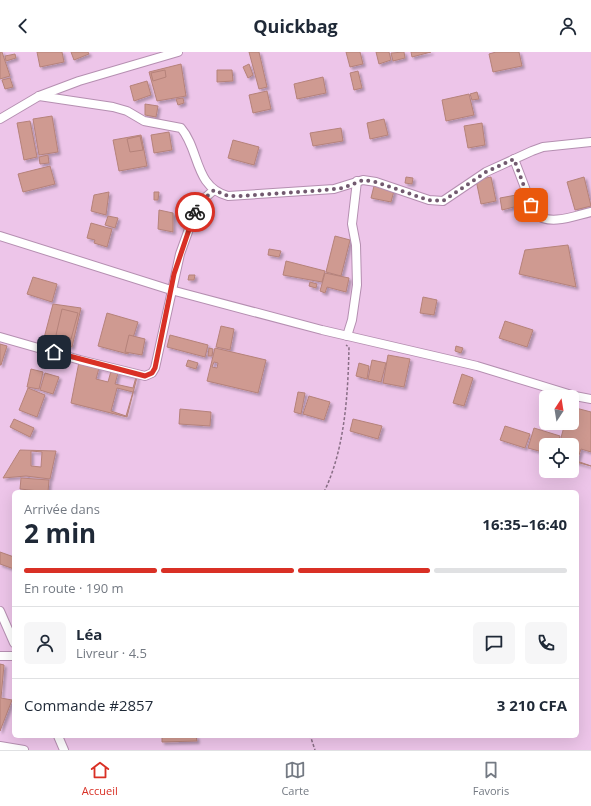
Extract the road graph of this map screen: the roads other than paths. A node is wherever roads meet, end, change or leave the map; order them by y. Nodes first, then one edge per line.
1 (178, 52) edge
2 (39, 96) junction
3 (0, 118) edge
4 (591, 142) edge
5 (514, 159) junction
6 (357, 181) junction
7 (214, 190) junction
8 (591, 212) edge
9 (0, 236) edge
10 (171, 290) junction
11 (0, 337) edge
12 (344, 339) junction
13 (591, 399) edge
14 (0, 611) edge
15 (12, 638) edge
16 (0, 656) edge
17 (12, 656) edge
18 (59, 738) edge
19 (0, 746) edge
20 (24, 750) edge
21 (64, 750) edge

1 - 2 street
2 - 3 street
2 - 7 street
4 - 5 street
5 - 6 street
5 - 8 street
6 - 7 street
6 - 12 street
7 - 10 street
9 - 10 street
10 - 11 street
10 - 12 street
12 - 13 street
14 - 15 street
16 - 17 street
18 - 21 street
19 - 20 street

